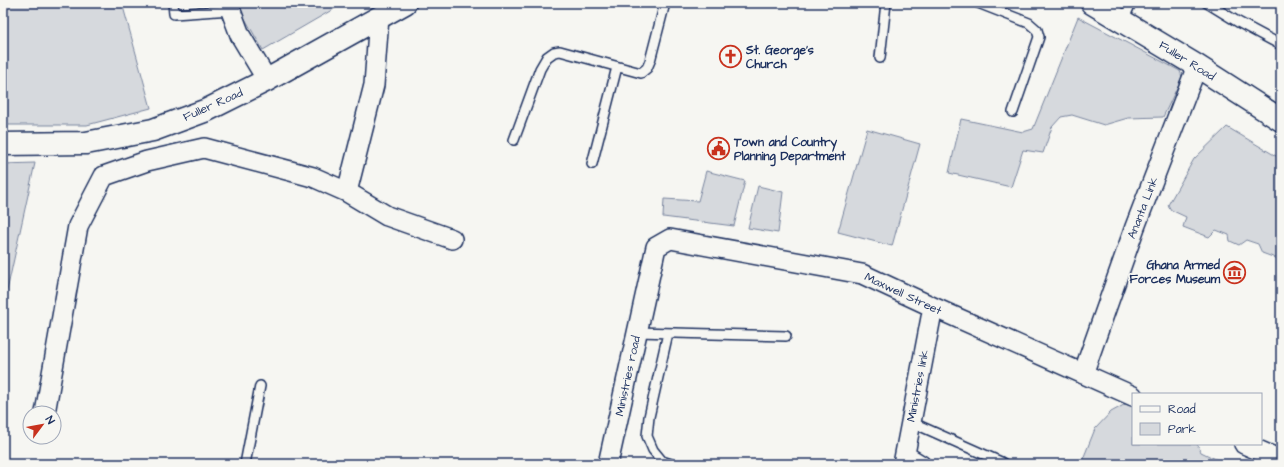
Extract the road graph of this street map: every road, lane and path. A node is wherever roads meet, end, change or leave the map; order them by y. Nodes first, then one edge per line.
1 (173, 3) edge
2 (405, 3) edge
3 (664, 3) edge
4 (886, 3) edge
5 (978, 3) edge
6 (1092, 3) edge
7 (1207, 3) edge
8 (230, 6) edge
9 (1127, 12) edge
10 (379, 17) junction
11 (1281, 45) edge
12 (880, 58) dead end
13 (1197, 66) junction
14 (617, 67) junction
15 (267, 80) junction
16 (1013, 112) dead end
17 (1281, 120) edge
18 (514, 140) dead end
19 (3, 144) edge
20 (592, 164) dead end
21 (347, 192) junction
22 (452, 239) dead end
23 (647, 288) joint
24 (933, 307) junction
25 (638, 332) junction
26 (668, 333) junction
27 (786, 336) dead end
28 (1083, 374) junction
29 (260, 386) dead end
30 (1132, 396) edge
31 (47, 405) edge
32 (911, 422) junction
33 (1246, 445) edge
34 (905, 457) edge
35 (1281, 460) edge
36 (245, 464) edge
37 (608, 464) edge
38 (671, 464) edge
39 (926, 464) edge
40 (1004, 464) edge

1 - 8 lane
2 - 10 street, Fuller Road
3 - 14 lane
4 - 12 lane
5 - 16 lane
6 - 9 street, Fuller Road
7 - 11 lane
8 - 15 street
9 - 13 street, Fuller Road
10 - 15 street, Fuller Road
10 - 21 street
13 - 17 street, Fuller Road
13 - 28 street, Ananta Link
14 - 18 lane
14 - 20 lane
15 - 19 street, Fuller Road
21 - 22 street
21 - 31 street
23 - 24 street, Maxwell Street
23 - 25 street, Ministries road
24 - 28 street, Maxwell Street
24 - 32 street, Ministries link
25 - 26 lane
25 - 37 street, Ministries road
26 - 27 lane
26 - 38 lane
28 - 30 street, Maxwell Street
29 - 36 lane
32 - 34 street, Ministries link
32 - 40 lane
33 - 35 street
34 - 39 lane

